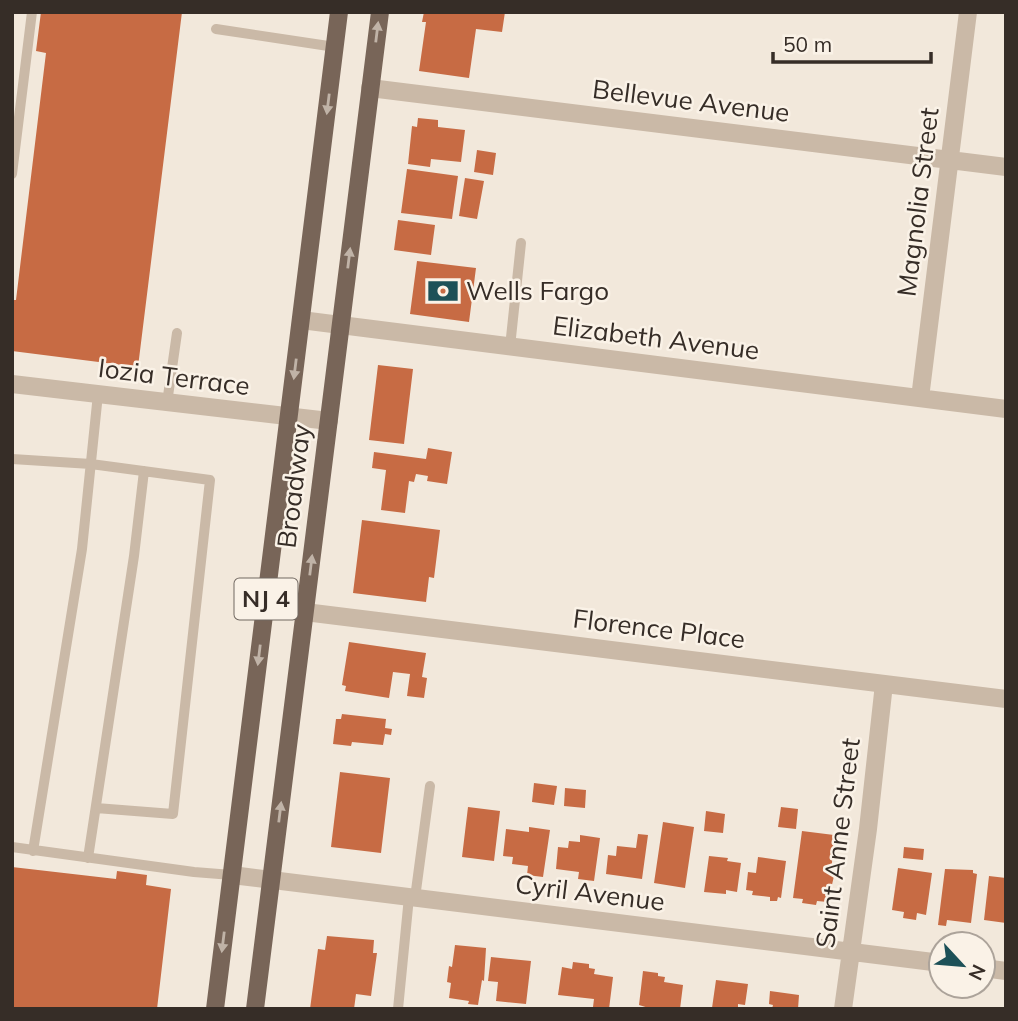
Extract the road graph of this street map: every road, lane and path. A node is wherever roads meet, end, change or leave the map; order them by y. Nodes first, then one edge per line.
1 (32, 12) edge
2 (339, 12) edge
3 (380, 12) edge
4 (968, 12) edge
5 (216, 29) dead end
6 (335, 47) junction
7 (370, 88) junction
8 (950, 160) junction
9 (1006, 167) edge
10 (12, 174) edge
11 (521, 243) dead end
12 (301, 320) junction
13 (341, 326) junction
14 (177, 334) dead end
15 (510, 346) junction
16 (12, 384) edge
17 (98, 394) junction
18 (920, 398) junction
19 (167, 402) junction
20 (1006, 409) edge
21 (289, 417) junction
22 (329, 421) junction
23 (12, 459) edge
24 (91, 464) junction
25 (144, 471) junction
26 (305, 612) junction
27 (884, 684) junction
28 (1006, 699) edge
29 (430, 786) dead end
30 (96, 808) junction
31 (12, 847) edge
32 (33, 850) junction
33 (88, 858) junction
34 (232, 875) junction
35 (271, 880) junction
36 (412, 897) junction
37 (850, 952) junction
38 (927, 961) edge
39 (215, 1009) edge
40 (255, 1009) edge
41 (398, 1009) edge
42 (843, 1009) edge

1 - 10 lane
2 - 6 main road, Broadway / NJ 4
7 -> 3 main road, Broadway / NJ 4
4 - 8 street, Magnolia Street
5 - 6 lane
6 -> 12 main road, Broadway / NJ 4
7 - 8 street, Bellevue Avenue
13 -> 7 main road, Broadway / NJ 4
8 - 9 street, Bellevue Avenue
8 - 18 street, Magnolia Street
11 - 15 lane
12 - 13 street, Elizabeth Avenue
12 -> 21 main road, Broadway / NJ 4
13 - 15 street, Elizabeth Avenue
13 - 22 main road, Broadway / NJ 4
14 - 19 lane
15 - 18 street, Elizabeth Avenue
16 - 17 street, Iozia Terrace
17 - 19 street, Iozia Terrace
17 - 24 lane
18 - 20 street, Elizabeth Avenue
19 - 21 street, Iozia Terrace
21 - 22 street, Iozia Terrace
21 -> 34 main road, Broadway / NJ 4
26 -> 22 main road, Broadway / NJ 4
23 - 24 lane
24 - 25 lane
24 - 32 lane
25 - 30 lane
25 - 30 lane
26 - 27 street, Florence Place
35 -> 26 main road, Broadway / NJ 4
27 - 28 street, Florence Place
27 - 37 street, Saint Anne Street
29 - 36 lane
30 - 33 lane
31 - 32 lane
32 - 33 lane
33 - 34 lane
34 - 35 street, Cyril Avenue
34 -> 39 main road, Broadway / NJ 4
35 - 36 street, Cyril Avenue
35 - 40 main road, Broadway / NJ 4
36 - 37 street, Cyril Avenue
36 - 41 lane
37 - 38 street, Cyril Avenue
37 - 42 street, Saint Anne Street

